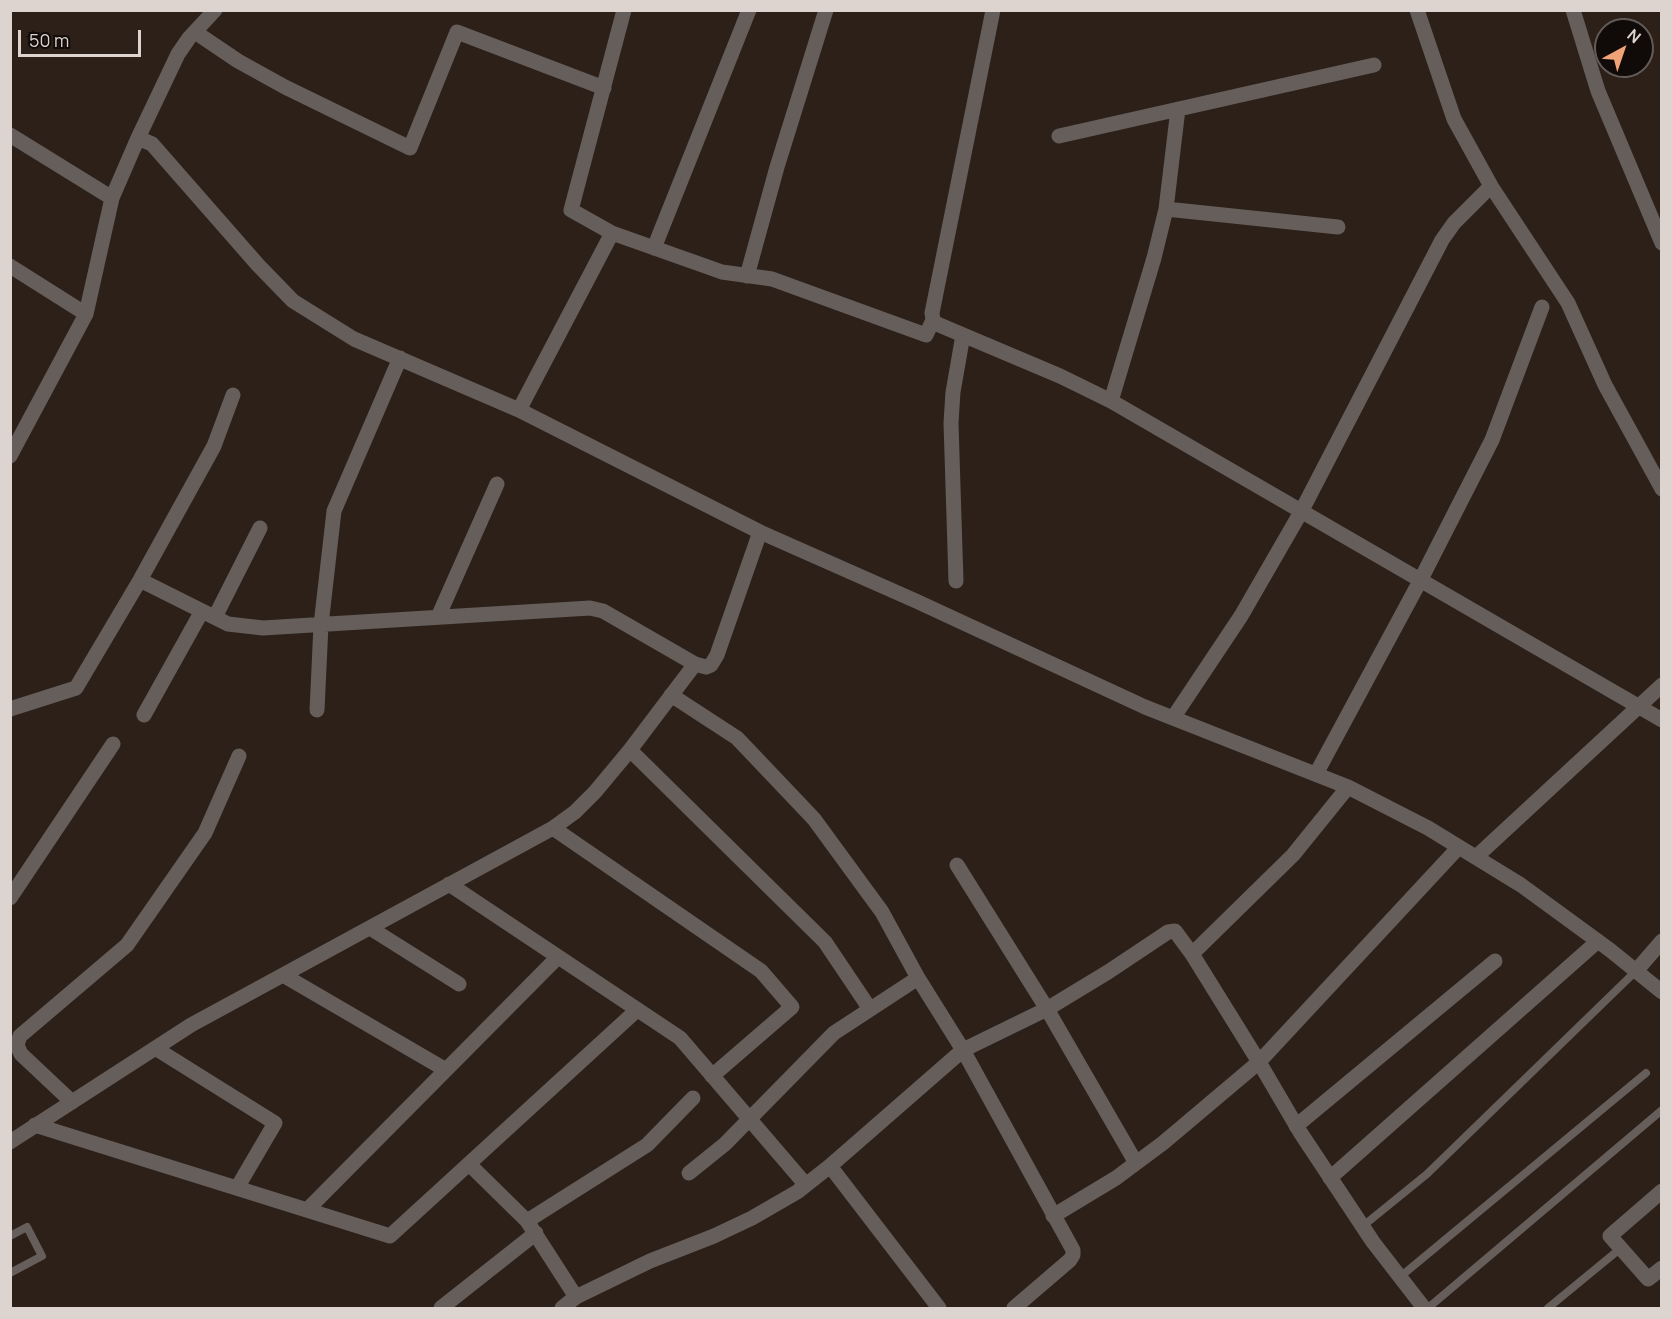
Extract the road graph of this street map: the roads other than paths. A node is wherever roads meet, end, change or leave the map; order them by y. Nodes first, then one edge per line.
1 (215, 10) edge
2 (624, 10) edge
3 (749, 10) edge
4 (826, 10) edge
5 (993, 10) edge
6 (1417, 10) edge
7 (1573, 10) edge
8 (195, 32) junction
9 (1374, 64) dead end
10 (604, 88) junction
11 (1178, 109) junction
12 (10, 135) edge
13 (1059, 136) dead end
14 (138, 138) junction
15 (1491, 186) junction
16 (112, 198) junction
17 (1166, 209) junction
18 (1338, 227) dead end
19 (612, 233) junction
20 (1662, 243) edge
21 (654, 248) junction
22 (10, 266) edge
23 (747, 276) junction
24 (1542, 307) dead end
25 (86, 314) junction
26 (933, 320) junction
27 (963, 335) junction
28 (400, 358) junction
29 (233, 395) dead end
30 (1111, 401) junction
31 (519, 410) junction
32 (13, 446) edge
33 (497, 484) dead end
34 (1662, 489) edge
35 (1301, 512) junction
36 (260, 528) dead end
37 (760, 532) junction
38 (140, 580) junction
39 (956, 581) dead end
40 (1420, 581) junction
41 (208, 614) junction
42 (438, 618) junction
43 (321, 625) junction
44 (695, 664) junction
45 (1662, 685) edge
46 (671, 695) junction
47 (1637, 706) junction
48 (10, 709) edge
49 (317, 710) dead end
50 (144, 716) dead end
51 (1173, 718) junction
52 (1662, 720) edge
53 (113, 744) dead end
54 (630, 750) junction
55 (239, 756) dead end
56 (1316, 774) junction
57 (1348, 787) junction
58 (553, 828) junction
59 (1459, 847) junction
60 (1476, 857) junction
61 (957, 865) dead end
62 (449, 884) junction
63 (10, 898) edge
64 (370, 928) junction
65 (1598, 940) junction
66 (1662, 941) edge
67 (1192, 954) junction
68 (558, 957) junction
69 (1495, 961) dead end
70 (1636, 971) junction
71 (283, 975) junction
72 (918, 978) junction
73 (459, 984) dead end
74 (1662, 992) edge
75 (870, 1009) junction
76 (1047, 1009) junction
77 (637, 1010) junction
78 (155, 1048) junction
79 (963, 1050) junction
80 (1259, 1062) junction
81 (446, 1070) junction
82 (1646, 1073) dead end
83 (712, 1076) junction
84 (693, 1098) dead end
85 (72, 1102) junction
86 (1662, 1110) edge
87 (749, 1119) junction
88 (35, 1125) junction
89 (1296, 1126) junction
90 (10, 1142) edge
91 (1136, 1163) junction
92 (469, 1164) junction
93 (830, 1166) junction
94 (689, 1173) dead end
95 (1330, 1178) junction
96 (806, 1185) junction
97 (237, 1188) junction
98 (1662, 1191) edge
99 (307, 1210) junction
100 (1053, 1216) junction
101 (1363, 1226) junction
102 (532, 1227) junction
103 (10, 1236) edge
104 (1621, 1248) junction
105 (1662, 1268) edge
106 (10, 1273) edge
107 (1400, 1278) junction
108 (576, 1297) junction
109 (441, 1308) edge
110 (562, 1308) edge
111 (939, 1308) edge
112 (1014, 1308) edge
113 (1426, 1308) edge
114 (1548, 1308) edge

1 - 8 street
2 - 10 street
3 - 21 street
4 - 23 street
5 - 26 street
6 - 15 street
7 - 20 street
8 - 10 street
8 - 14 street
9 - 11 street
10 - 19 street
11 - 13 street
11 - 17 street
12 - 16 street
14 - 16 street
14 - 28 street
15 - 34 street
15 - 35 street
16 - 25 street
17 - 18 street
17 - 30 street
19 - 21 street
19 - 31 street
21 - 23 street
22 - 25 street
23 - 26 street
24 - 40 street
25 - 32 street
26 - 27 street
27 - 30 street
27 - 39 street
28 - 31 street
28 - 43 street
29 - 38 street
30 - 35 street
31 - 37 street
33 - 42 street
35 - 40 street
35 - 51 street
36 - 41 street
37 - 44 street
37 - 51 street
38 - 41 street
38 - 48 street
40 - 47 street
40 - 56 street
41 - 43 street
41 - 50 street
42 - 43 street
42 - 44 street
43 - 49 street
44 - 46 street
45 - 47 street
46 - 54 street
46 - 72 street
47 - 52 street
47 - 60 street
51 - 56 street
53 - 63 street
54 - 58 street
54 - 75 street
55 - 85 street
56 - 57 street
57 - 59 street
57 - 67 street
58 - 62 street
58 - 83 street
59 - 60 street
59 - 80 street
60 - 65 street
61 - 76 street
62 - 64 street
62 - 68 street
64 - 71 street
64 - 73 street
65 - 70 street
65 - 95 street
66 - 70 street
67 - 76 street
67 - 80 street
68 - 77 street
68 - 81 street
69 - 89 street
70 - 74 street
70 - 101 lane
71 - 78 street
71 - 81 street
72 - 75 street
72 - 79 street
75 - 87 street
76 - 79 street
76 - 91 street
77 - 83 street
77 - 92 street
78 - 85 street
78 - 97 street
79 - 93 street
79 - 100 street
80 - 89 street
80 - 91 street
81 - 99 street
82 - 107 lane
83 - 87 street
84 - 102 street
85 - 88 street
86 - 113 lane
87 - 94 street
87 - 96 street
88 - 90 street
88 - 97 street
89 - 95 street
91 - 100 street
92 - 99 street
92 - 102 street
93 - 96 street
93 - 111 street
95 - 101 street
96 - 108 street
97 - 99 street
98 - 104 street
100 - 112 street
101 - 107 street
102 - 108 street
102 - 109 street
103 - 106 lane
104 - 105 street
104 - 114 lane
107 - 113 street
108 - 110 street

